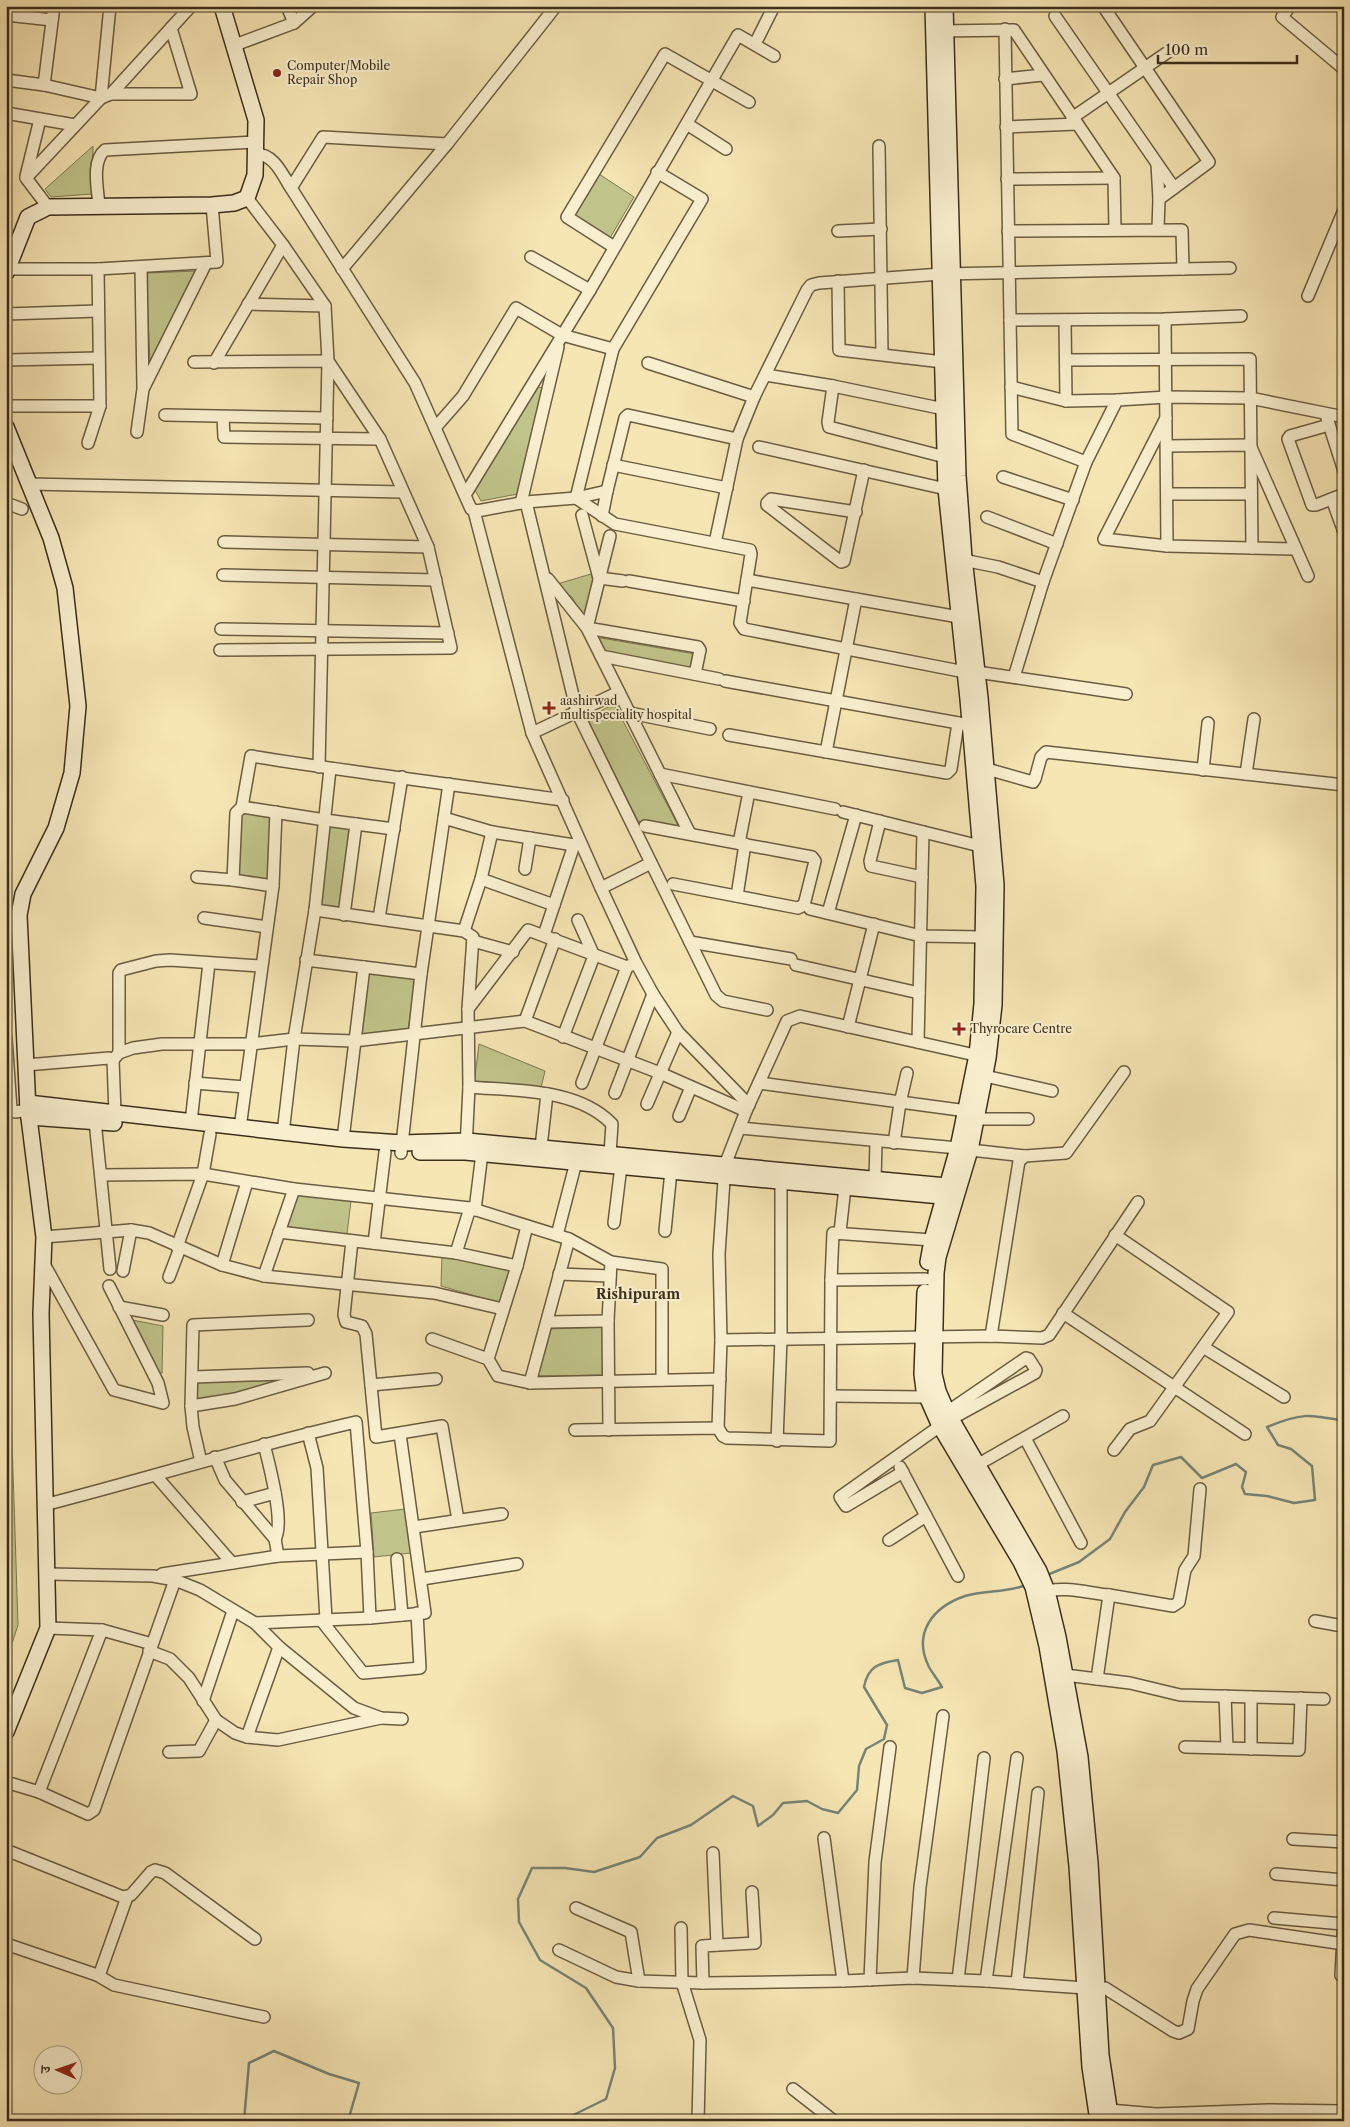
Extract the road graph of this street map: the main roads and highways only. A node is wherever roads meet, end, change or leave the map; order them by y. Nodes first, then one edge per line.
1 (222, 6) edge
2 (933, 6) edge
3 (945, 6) edge
4 (941, 31) junction
5 (7, 271) edge
6 (947, 273) junction
7 (6, 427) edge
8 (958, 559) junction
9 (971, 672) junction
10 (982, 1056) junction
11 (28, 1110) junction
12 (972, 1115) junction
13 (466, 1146) junction
14 (401, 1148) junction
15 (724, 1170) junction
16 (952, 1192) junction
17 (929, 1338) junction
18 (946, 1419) junction
19 (1026, 1559) junction
20 (1040, 1589) junction
21 (6, 1732) edge
22 (1106, 2117) edge

1 - 5 main road
2 - 4 main road
3 - 4 main road
4 - 6 main road
6 - 8 main road
6 - 8 main road
7 - 11 main road
8 - 9 main road
8 - 9 main road
9 - 10 main road
9 - 10 main road
10 - 12 main road
10 - 12 main road
11 - 14 main road
11 - 14 main road
11 - 21 main road
12 - 16 main road
13 - 14 main road
13 - 15 main road
13 - 15 main road
15 - 16 main road
15 - 16 main road
16 - 17 main road
16 - 17 main road
17 - 18 main road
17 - 18 main road
18 - 19 main road
18 - 19 main road
19 - 20 main road
20 - 22 main road
20 - 22 main road

